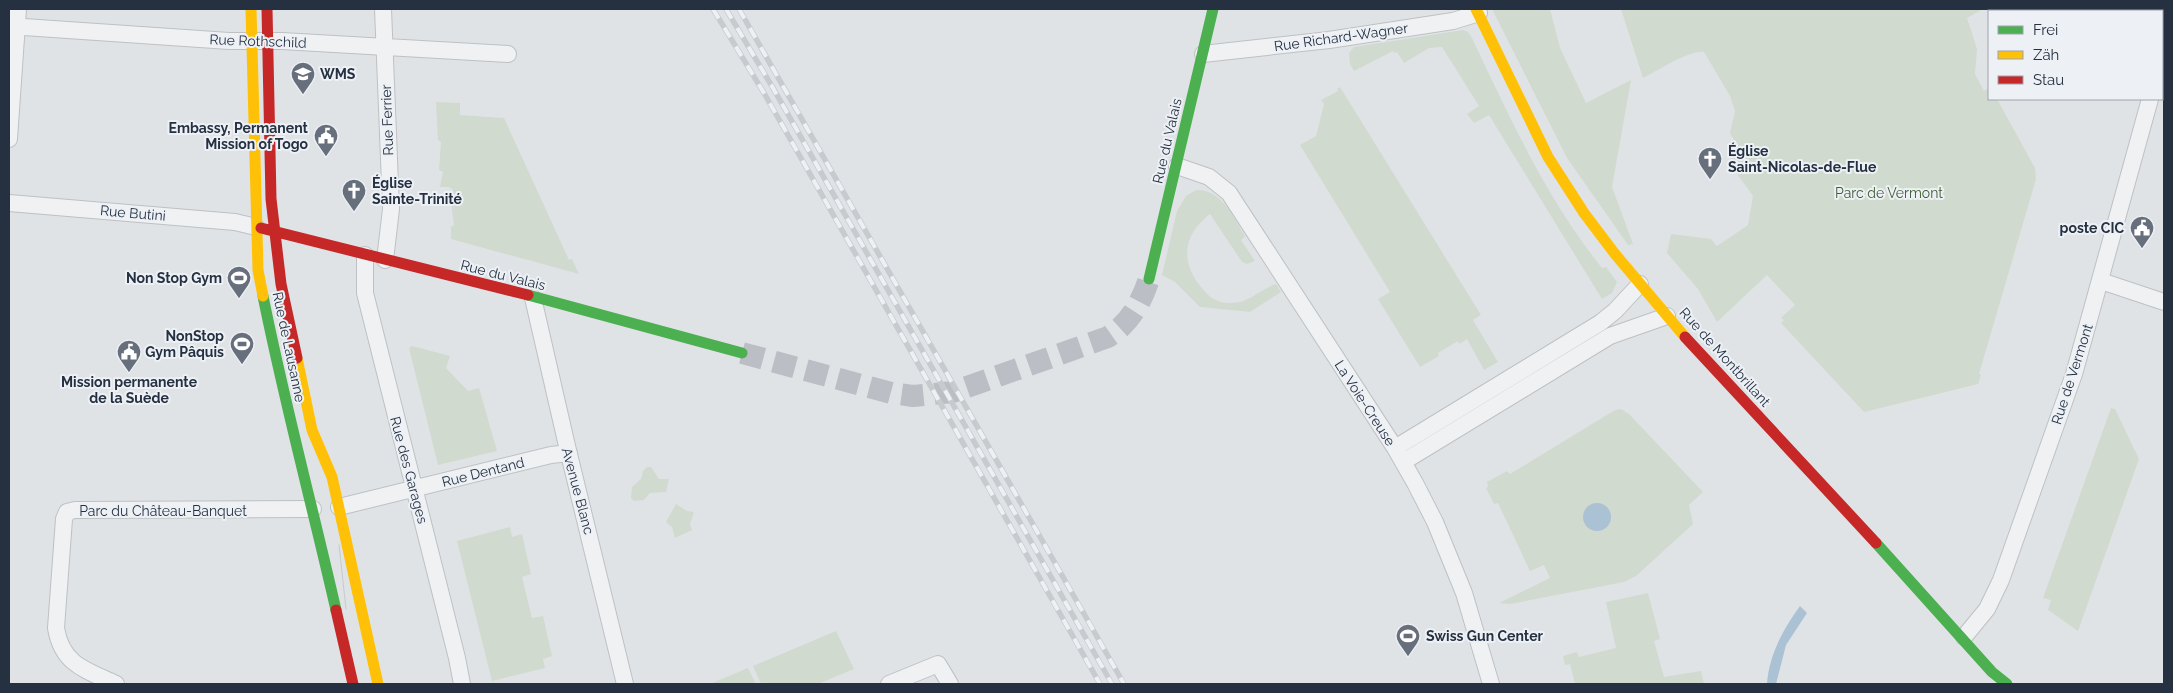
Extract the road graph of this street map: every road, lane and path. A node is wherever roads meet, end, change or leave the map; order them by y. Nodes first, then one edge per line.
1 (18, 9) edge
2 (250, 9) edge
3 (267, 9) edge
4 (383, 9) edge
5 (1213, 9) edge
6 (1478, 11) edge
7 (13, 26) edge
8 (251, 42) junction
9 (267, 42) junction
10 (385, 48) junction
11 (2163, 48) edge
12 (508, 54) dead end
13 (1203, 54) junction
14 (2163, 60) edge
15 (2150, 100) edge
16 (9, 139) edge
17 (1177, 166) junction
18 (9, 203) edge
19 (256, 227) junction
20 (274, 233) junction
21 (365, 255) junction
22 (385, 260) junction
23 (1149, 279) tunnel mouth
24 (2101, 281) junction
25 (1640, 284) junction
26 (533, 298) junction
27 (2164, 302) edge
28 (1667, 316) junction
29 (1597, 335) junction
30 (742, 353) tunnel mouth
31 (569, 453) junction
32 (1399, 455) junction
33 (413, 489) junction
34 (339, 507) junction
35 (313, 509) junction
36 (1964, 638) junction
37 (116, 684) edge
38 (353, 684) edge
39 (378, 684) edge
40 (462, 684) edge
41 (625, 684) edge
42 (889, 684) edge
43 (950, 684) edge
44 (1491, 684) edge
45 (2007, 684) edge

1 - 7 street
2 - 8 main road, Rue de Lausanne
3 - 9 main road
4 - 10 street, Rue Ferrier
5 - 13 main road, Rue du Valais
6 - 13 street, Rue Richard-Wagner
6 - 25 main road, Rue de Montbrillant
7 - 8 street, Rue Rothschild
7 - 16 street
8 - 9 street, Rue Rothschild
8 - 19 main road, Rue de Lausanne
9 - 10 street, Rue Rothschild
9 - 20 main road
10 - 12 street, Rue Rothschild
10 - 22 street, Rue Ferrier
11 - 14 street
13 - 17 main road, Rue du Valais
15 - 24 street, Rue de Vermont
17 - 23 main road, Rue du Valais
17 - 32 street, La Voie-Creuse
18 - 19 street, Rue Butini
19 - 20 main road, Rue du Valais
19 - 35 main road, Rue de Lausanne
20 - 21 main road, Rue du Valais
20 - 34 main road
21 - 22 main road, Rue du Valais
21 - 33 street, Rue des Garages
22 - 26 main road, Rue du Valais
24 - 27 street
24 - 36 street, Rue de Vermont
25 - 28 main road, Rue de Montbrillant
25 - 29 street
26 - 30 main road, Rue du Valais
26 - 31 street, Avenue Blanc
28 - 29 street
28 - 36 main road, Rue de Montbrillant
29 - 32 street
31 - 33 street, Rue Dentand
31 - 41 street, Avenue Blanc
32 - 44 street, La Voie-Creuse
33 - 34 street, Rue Dentand
33 - 40 street, Rue des Garages
34 - 39 main road
35 - 37 street, Parc du Château-Banquet
35 - 38 main road, Rue de Lausanne
36 - 45 main road, Rue de Montbrillant
42 - 43 street

